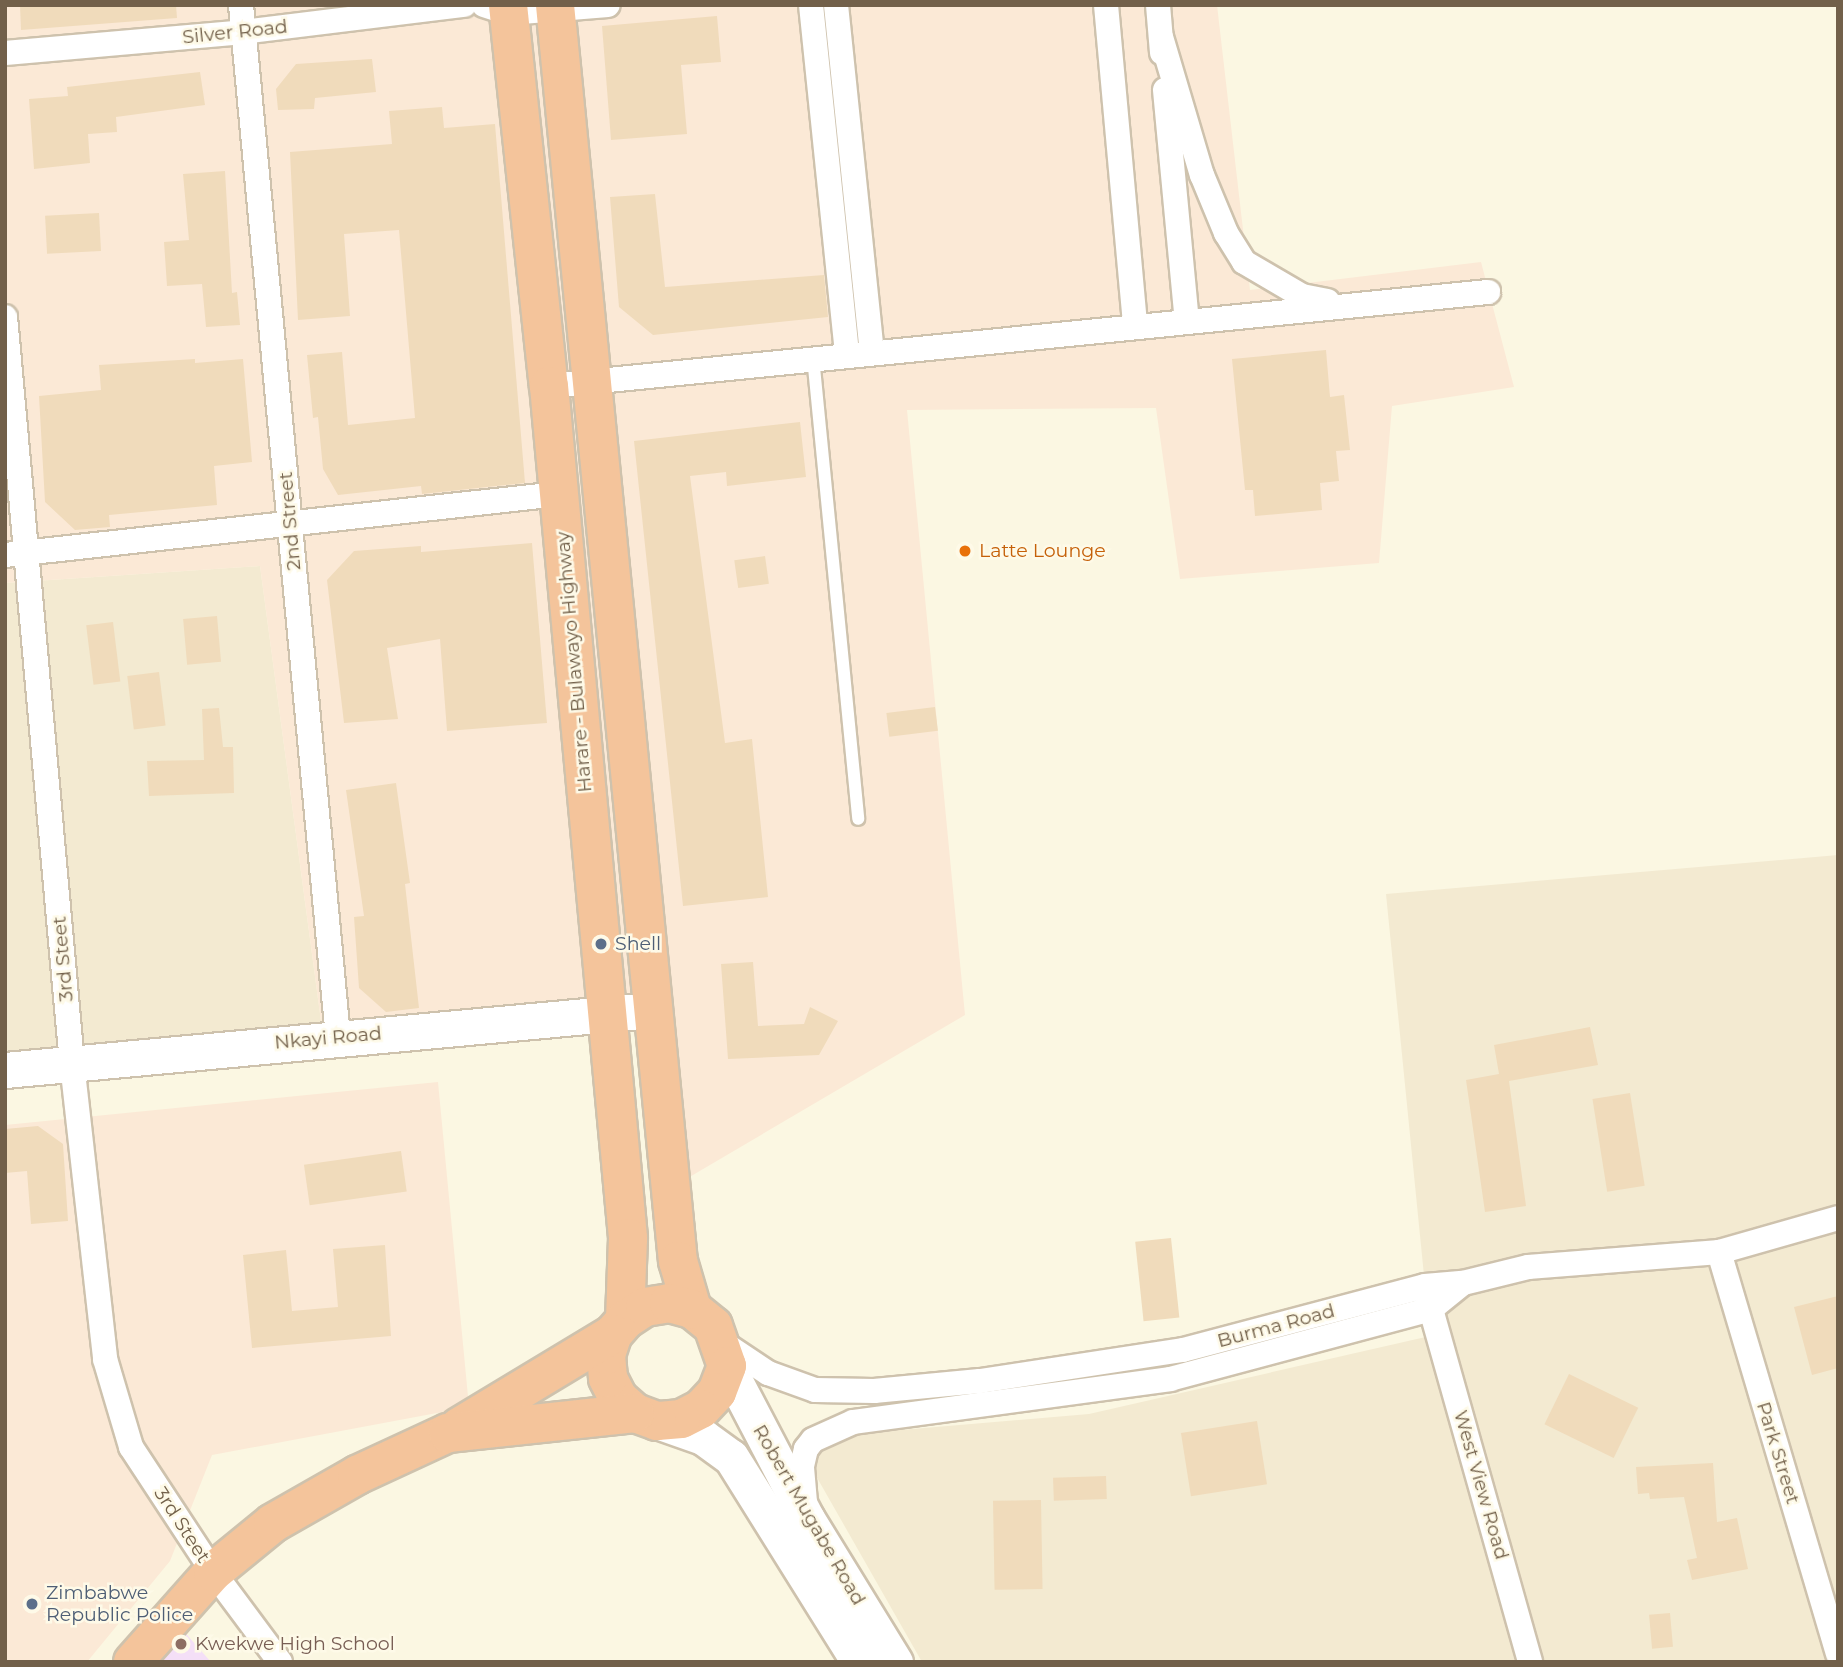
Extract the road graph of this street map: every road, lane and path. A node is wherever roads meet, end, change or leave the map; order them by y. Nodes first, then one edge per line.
1 (241, 5) edge
2 (464, 5) edge
3 (608, 5) edge
4 (811, 5) edge
5 (836, 5) edge
6 (1106, 5) edge
7 (1158, 5) edge
8 (501, 8) edge
9 (555, 8) edge
10 (243, 32) junction
11 (1161, 37) junction
12 (5, 53) edge
13 (570, 155) junction
14 (525, 160) junction
15 (1488, 292) dead end
16 (1346, 305) junction
17 (5, 317) edge
18 (1187, 321) junction
19 (1135, 326) junction
20 (872, 351) junction
21 (847, 354) junction
22 (813, 357) junction
23 (593, 381) junction
24 (550, 386) junction
25 (558, 494) junction
26 (291, 527) junction
27 (16, 554) edge
28 (631, 793) junction
29 (587, 797) junction
30 (858, 819) dead end
31 (643, 925) junction
32 (600, 929) junction
33 (651, 1010) junction
34 (608, 1013) junction
35 (338, 1037) junction
36 (72, 1063) junction
37 (5, 1070) edge
38 (1838, 1218) edge
39 (1719, 1252) junction
40 (1428, 1298) junction
41 (692, 1309) junction
42 (619, 1327) junction
43 (724, 1353) junction
44 (646, 1417) junction
45 (448, 1433) junction
46 (807, 1519) junction
47 (213, 1572) junction
48 (1838, 1654) edge
49 (133, 1662) edge
50 (280, 1662) edge
51 (859, 1662) edge
52 (895, 1662) edge
53 (1530, 1662) edge

1 - 10 street, 2nd Street
2 - 10 street, Silver Road
3 - 9 street
4 - 21 street
5 - 20 street
6 - 19 street
7 - 11 street
8 - 9 street
8 - 14 highway, Harare - Bulawayo Highway
9 - 13 highway
10 - 12 street, Silver Road
10 - 26 street, 2nd Street
11 - 16 street
11 - 18 street
13 - 14 highway
13 - 23 highway
14 - 24 highway, Harare - Bulawayo Highway
15 - 16 street
16 - 18 street
17 - 27 street, 3rd Steet
18 - 19 street
19 - 20 street
20 - 21 street
21 - 22 street
22 - 23 street
22 - 30 lane
23 - 24 street
23 - 28 highway
24 - 25 highway, Harare - Bulawayo Highway
25 - 26 street
25 - 29 highway, Harare - Bulawayo Highway
26 - 27 street
26 - 35 street, 2nd Street
27 - 36 street, 3rd Steet
28 - 29 highway
28 - 31 highway
29 - 32 highway, Harare - Bulawayo Highway
31 - 32 highway
31 - 33 highway
32 - 34 highway, Harare - Bulawayo Highway
33 - 34 main road, Nkayi Road
33 - 41 highway
34 - 35 main road, Nkayi Road
34 - 42 highway, Harare - Bulawayo Highway
35 - 36 main road, Nkayi Road
36 - 37 main road, Nkayi Road
36 - 47 street, 3rd Steet
38 - 39 street
39 - 40 street
39 - 48 street, Park Street
40 - 43 street, Burma Road
40 - 46 street
40 - 53 street, West View Road
41 - 42 highway
41 - 43 highway
42 - 44 highway, Harare - Bulawayo Highway
42 - 45 highway
43 - 44 highway
43 - 46 main road, Robert Mugabe Road
44 - 45 highway
44 - 51 main road, Robert Mugabe Road
45 - 47 highway
46 - 52 main road, Robert Mugabe Road
47 - 49 highway
47 - 50 street, 3rd Steet

